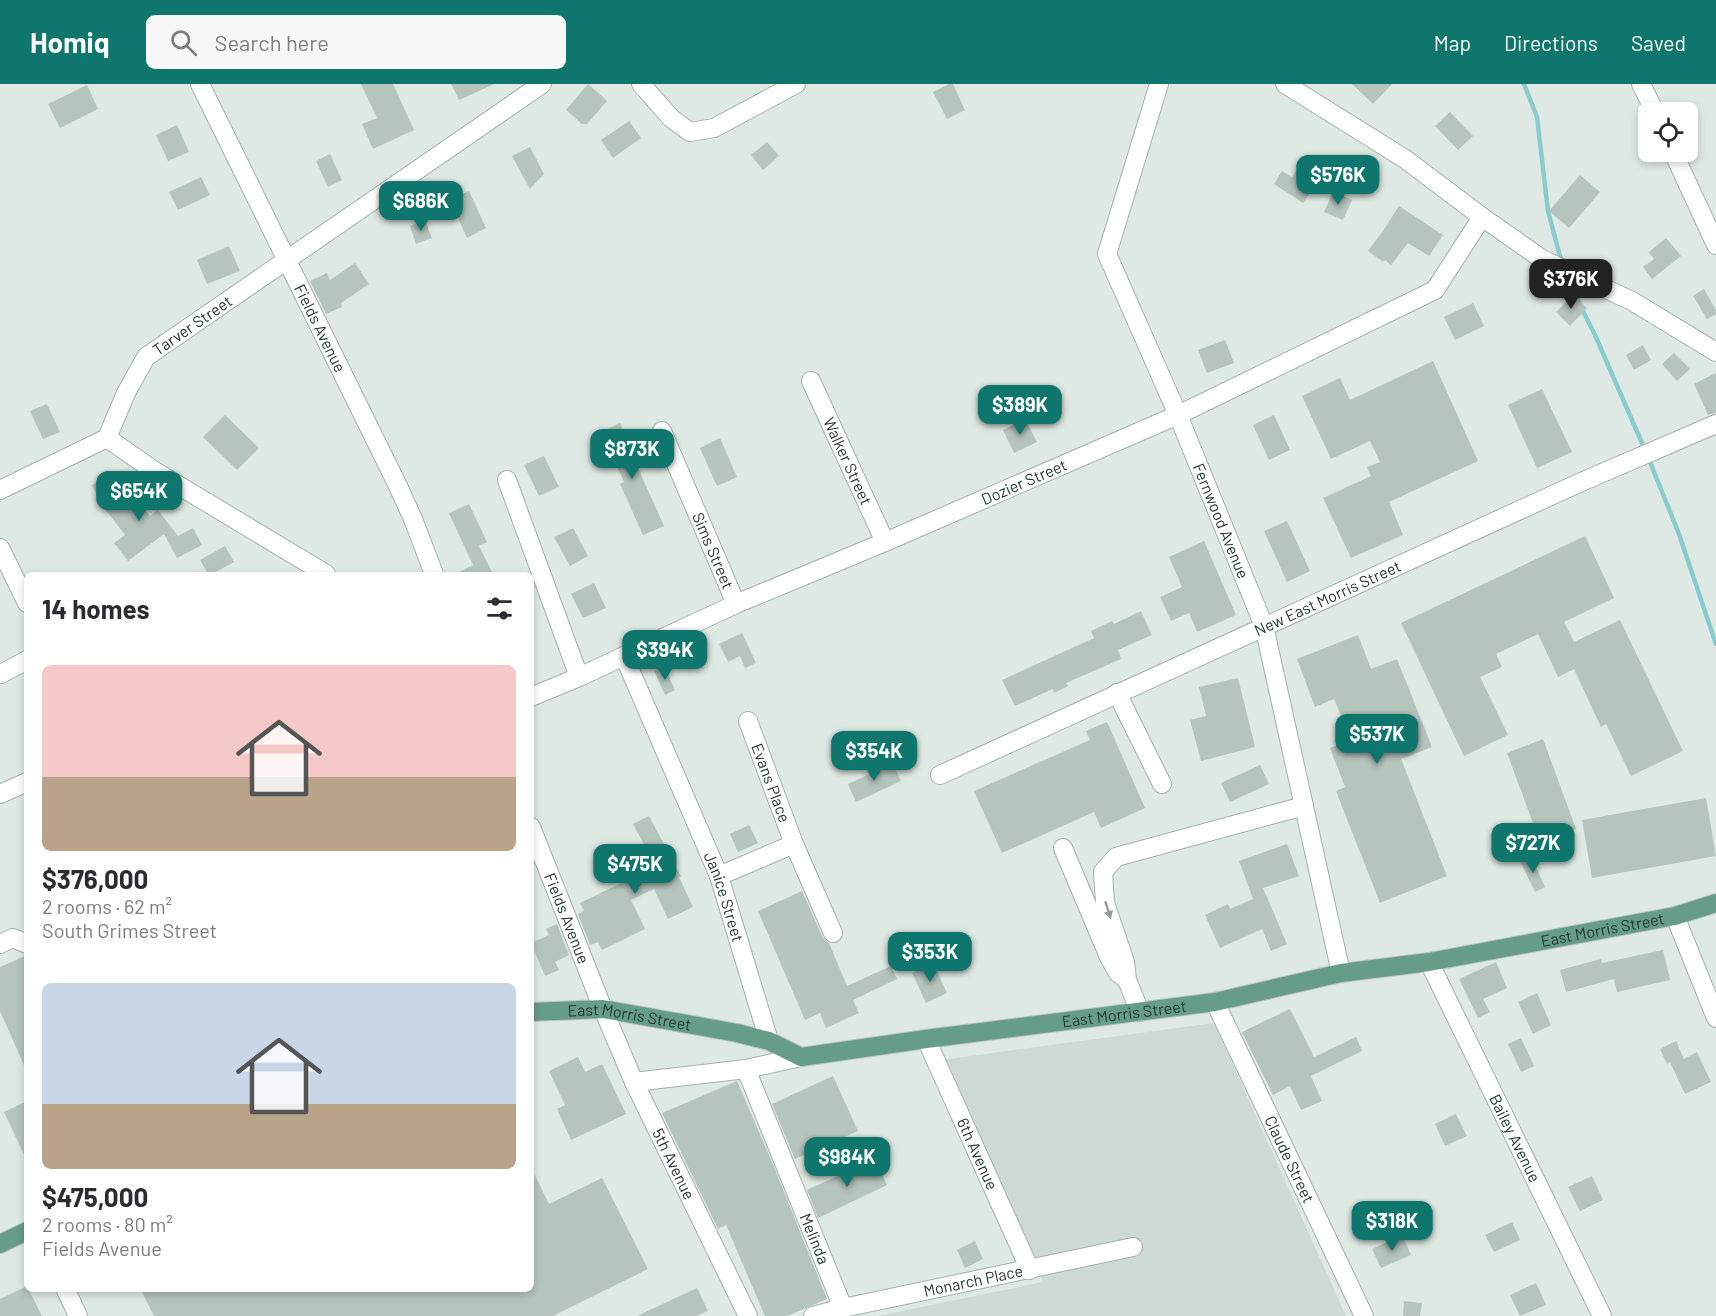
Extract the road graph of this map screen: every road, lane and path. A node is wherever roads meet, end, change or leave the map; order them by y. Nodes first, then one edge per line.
1 (200, 84) edge
2 (542, 84) edge
3 (641, 84) edge
4 (796, 84) edge
5 (1159, 84) edge
6 (1285, 84) edge
7 (1641, 84) edge
8 (1650, 102) edge
9 (1678, 162) edge
10 (1482, 217) junction
11 (1716, 245) edge
12 (287, 261) junction
13 (1716, 352) edge
14 (811, 381) dead end
15 (1178, 415) junction
16 (1716, 424) edge
17 (662, 431) dead end
18 (107, 438) junction
19 (507, 480) dead end
20 (0, 490) edge
21 (885, 543) junction
22 (0, 548) edge
23 (323, 572) edge
24 (433, 572) edge
25 (24, 597) edge
26 (736, 604) junction
27 (1264, 626) junction
28 (624, 656) junction
29 (24, 661) edge
30 (0, 673) edge
31 (579, 677) junction
32 (1118, 693) junction
33 (534, 696) edge
34 (748, 721) dead end
35 (940, 775) dead end
36 (24, 783) edge
37 (1162, 784) dead end
38 (0, 794) edge
39 (1304, 806) junction
40 (534, 835) edge
41 (794, 844) junction
42 (1064, 849) dead end
43 (719, 876) junction
44 (1716, 903) edge
45 (1675, 916) junction
46 (832, 933) dead end
47 (24, 943) edge
48 (0, 944) edge
49 (1429, 962) junction
50 (1341, 973) junction
51 (1127, 980) junction
52 (1215, 1002) junction
53 (603, 1009) junction
54 (534, 1012) edge
55 (1140, 1012) junction
56 (1716, 1018) edge
57 (926, 1039) junction
58 (770, 1041) junction
59 (801, 1057) junction
60 (746, 1069) junction
61 (634, 1082) junction
62 (24, 1232) edge
63 (0, 1244) edge
64 (1133, 1247) dead end
65 (1030, 1269) junction
66 (67, 1292) edge
67 (843, 1308) junction
68 (78, 1316) edge
69 (748, 1316) edge
70 (813, 1316) edge
71 (1364, 1316) edge
72 (1602, 1316) edge

1 - 12 street, Fields Avenue
2 - 12 street, Tarver Street
3 - 4 street
5 - 15 street, Fernwood Avenue
6 - 10 street
7 - 8 street
9 - 11 street
10 - 13 street
10 - 15 street, Dozier Street
12 - 18 street, Tarver Street
12 - 24 street, Fields Avenue
14 - 21 street, Walker Street
15 - 21 street, Dozier Street
15 - 27 street, Fernwood Avenue
16 - 27 street, New East Morris Street
17 - 26 street, Sims Street
18 - 20 street
18 - 23 street
19 - 31 street
21 - 26 street, Dozier Street
22 - 25 street
26 - 28 street, Dozier Street
27 - 32 street, New East Morris Street
27 - 39 street, Fernwood Avenue
28 - 31 street, Dozier Street
28 - 43 street, Janice Street
29 - 30 street
31 - 33 street, Dozier Street
32 - 35 street, New East Morris Street
32 - 37 street
34 - 41 street, Evans Place
36 - 38 street
39 - 50 street, Fernwood Avenue
39 -> 51 street
40 - 53 street, Fields Avenue
41 - 43 street, Evans Place
41 - 46 street, Evans Place
42 - 51 street
43 - 58 street, Janice Street
44 - 45 main road, East Morris Street
45 - 49 main road, East Morris Street
45 - 56 street
47 - 48 street
49 - 50 main road, East Morris Street
49 - 72 street, Bailey Avenue
50 - 52 main road, East Morris Street
51 - 55 street
52 - 55 main road, East Morris Street
52 - 71 street, Claude Street
53 - 54 main road, East Morris Street
53 - 58 main road, East Morris Street
53 - 61 street, 5th Avenue
55 - 57 main road, East Morris Street
57 - 59 main road, East Morris Street
57 - 65 street, 6th Avenue
58 - 59 main road, East Morris Street
59 - 60 street
60 - 61 street
60 - 67 street, Melinda
61 - 69 street, 5th Avenue
62 - 63 main road
64 - 65 street, Monarch Place
65 - 67 street, Monarch Place
66 - 68 street
67 - 70 street, Monarch Place

